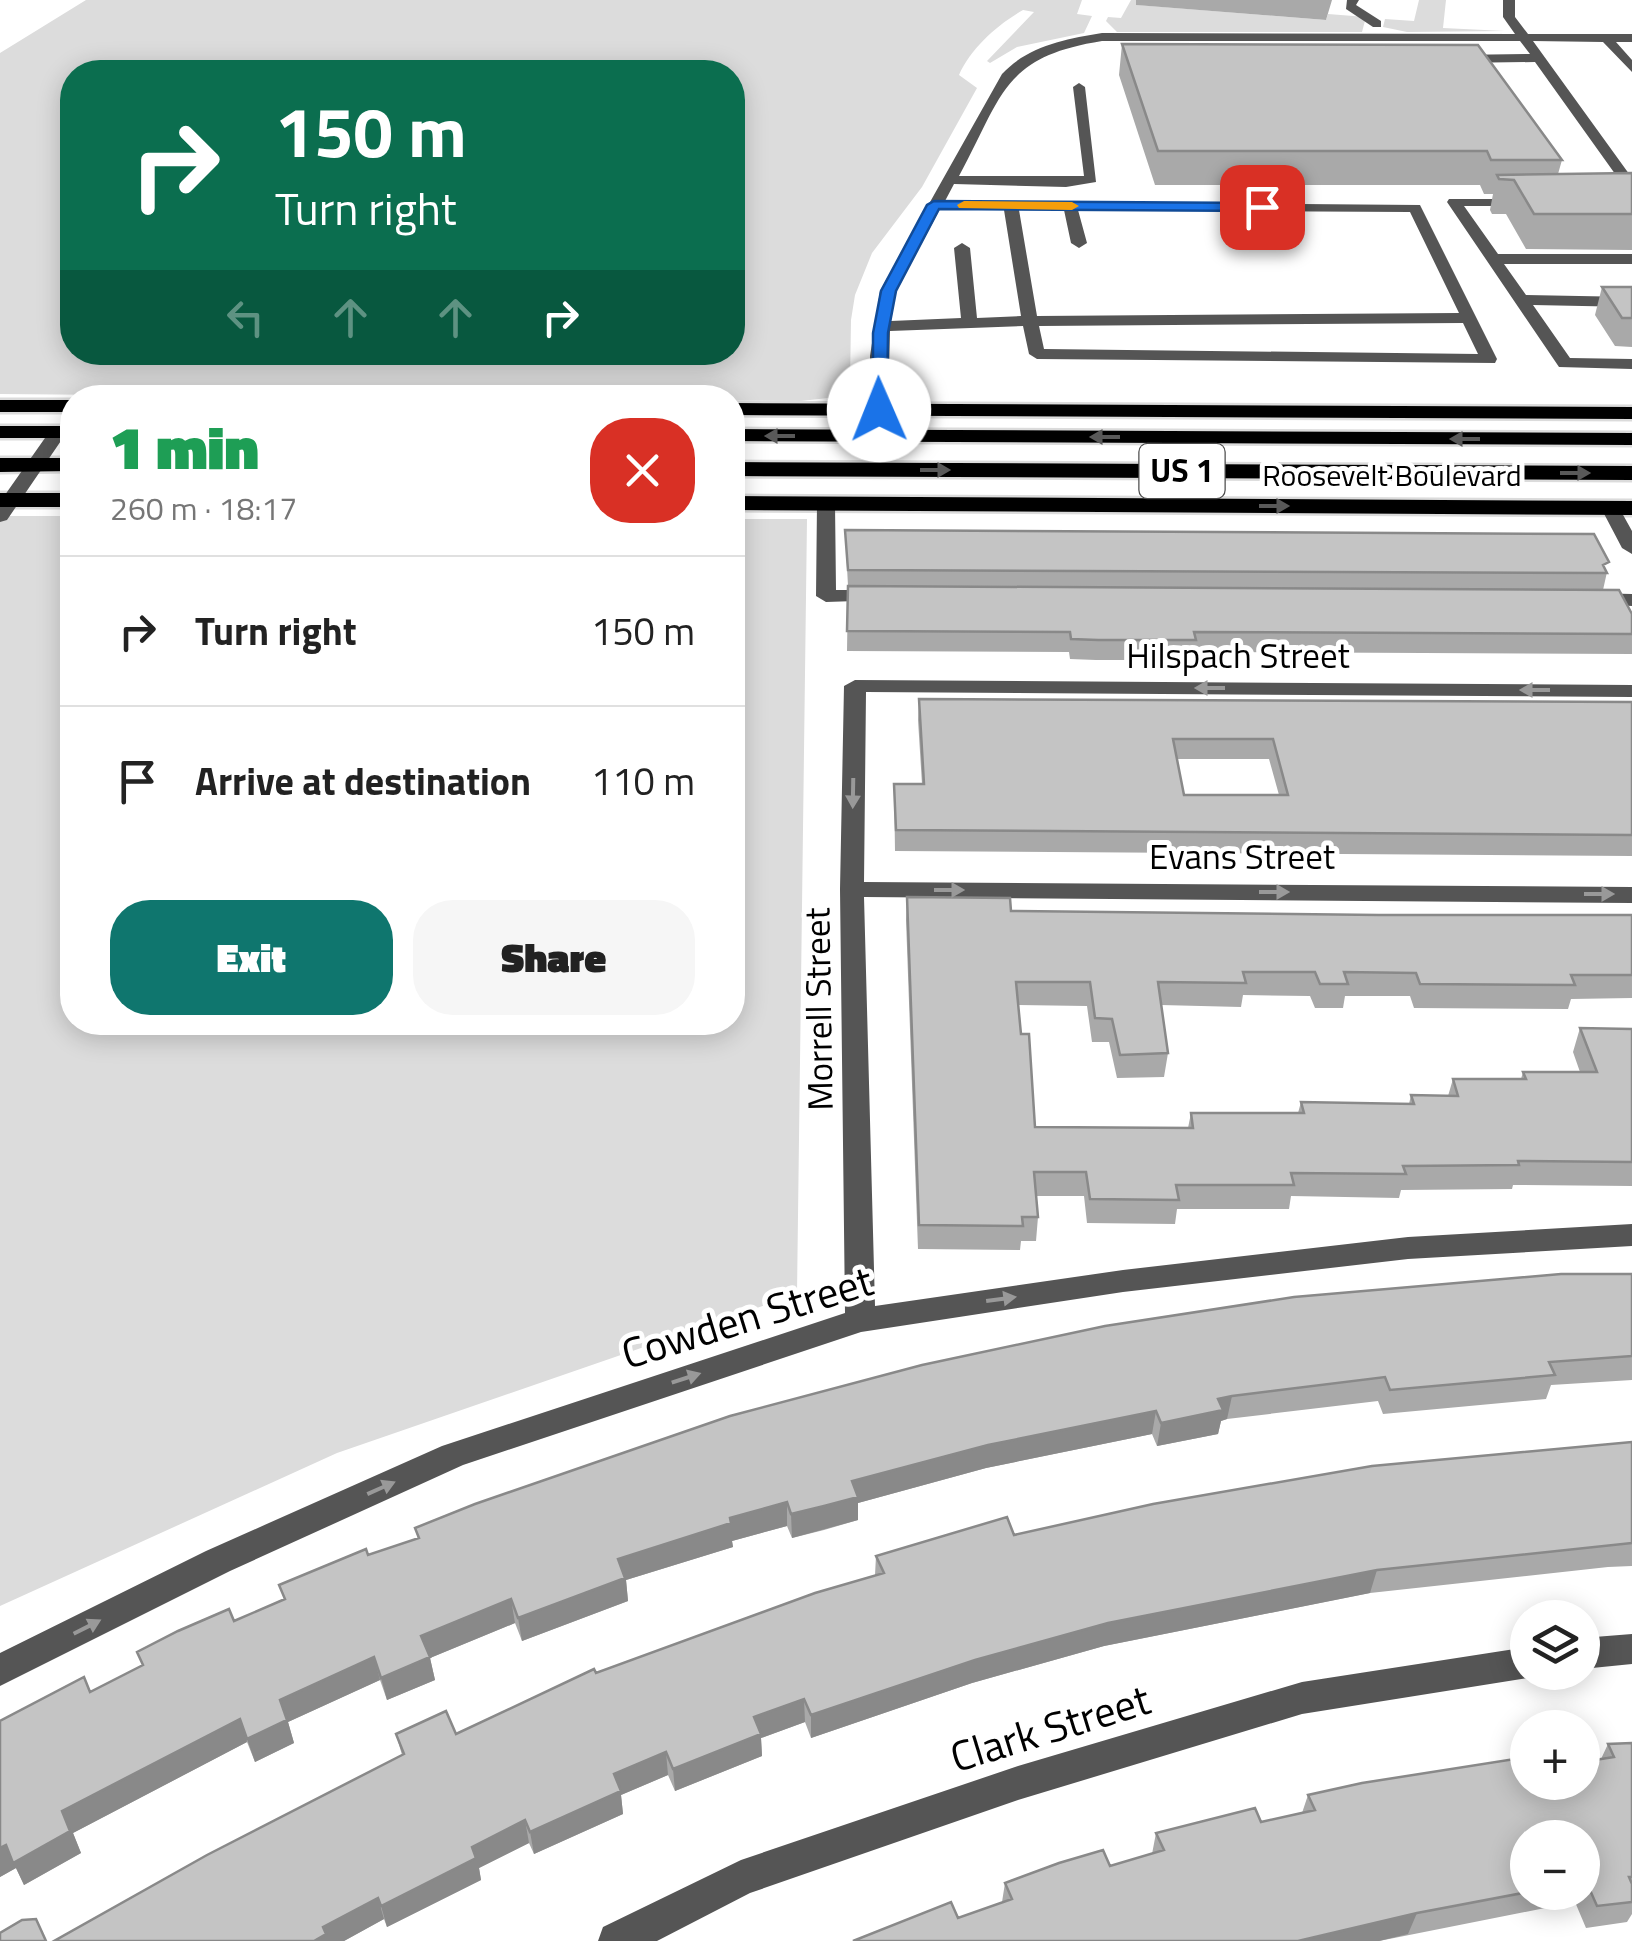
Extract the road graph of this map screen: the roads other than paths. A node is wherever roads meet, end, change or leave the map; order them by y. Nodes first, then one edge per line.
1 (1353, 0) edge
2 (1509, 0) edge
3 (1378, 24) dead end
4 (1525, 38) junction
5 (1606, 38) junction
6 (1632, 38) edge
7 (1540, 58) junction
8 (1442, 59) edge
9 (1629, 60) edge
10 (1078, 87) dead end
11 (948, 180) junction
12 (1628, 182) edge
13 (1533, 202) edge
14 (934, 205) junction
15 (1011, 206) junction
16 (1070, 206) junction
17 (1079, 244) dead end
18 (962, 248) dead end
19 (1492, 258) junction
20 (1632, 258) edge
21 (1522, 300) junction
22 (1632, 302) edge
23 (1469, 318) junction
24 (1030, 321) junction
25 (968, 323) junction
26 (882, 326) junction
27 (1632, 364) edge
28 (0, 406) edge
29 (60, 406) edge
30 (745, 409) edge
31 (879, 410) junction
32 (1632, 413) edge
33 (0, 432) edge
34 (60, 432) edge
35 (745, 436) edge
36 (60, 438) edge
37 (1632, 440) edge
38 (0, 465) edge
39 (35, 466) junction
40 (60, 466) edge
41 (745, 468) edge
42 (1632, 473) edge
43 (60, 501) edge
44 (745, 503) edge
45 (826, 504) junction
46 (4, 506) edge
47 (1621, 508) edge
48 (1632, 548) edge
49 (905, 596) edge
50 (1573, 599) edge
51 (1632, 600) edge
52 (1632, 691) edge
53 (855, 696) joint
54 (852, 889) junction
55 (1632, 894) edge
56 (1632, 1236) edge
57 (860, 1320) junction
58 (1632, 1649) edge
59 (1600, 1652) edge
60 (1510, 1665) edge
61 (0, 1670) edge
62 (618, 1941) edge

1 - 3 street
2 - 4 street
4 - 5 street
4 - 7 street
4 - 11 street
5 - 6 street
5 - 9 street
7 - 8 street
7 - 12 street
10 - 11 street
11 - 14 street
13 - 19 street
14 - 15 street
14 - 26 street
15 - 16 street
15 - 24 street
16 - 17 street
16 - 23 street
18 - 25 street
19 - 20 street
19 - 21 street
21 - 22 street
21 - 27 street
23 - 24 street
23 - 24 street
24 - 25 street
25 - 26 street
26 - 31 street
28 - 29 highway
30 - 31 highway, Roosevelt Boulevard / US 1
31 - 32 highway, Roosevelt Boulevard / US 1
33 - 34 highway
37 -> 35 highway, Roosevelt Boulevard / US 1
36 - 39 street
38 - 39 highway
39 - 40 highway
39 - 46 street
41 -> 42 highway, Roosevelt Boulevard / US 1
43 - 46 highway
44 - 45 highway, Roosevelt Boulevard / US 1
45 -> 47 highway, Roosevelt Boulevard / US 1
45 - 49 street
47 - 48 street
50 - 51 street
52 -> 53 street, Hilspach Street
53 -> 54 street, Morrell Street
54 -> 55 street, Evans Street
54 - 57 street, Morrell Street
57 -> 56 street, Cowden Street
61 -> 57 street, Cowden Street
58 - 59 street
60 - 62 street, Clark Street

